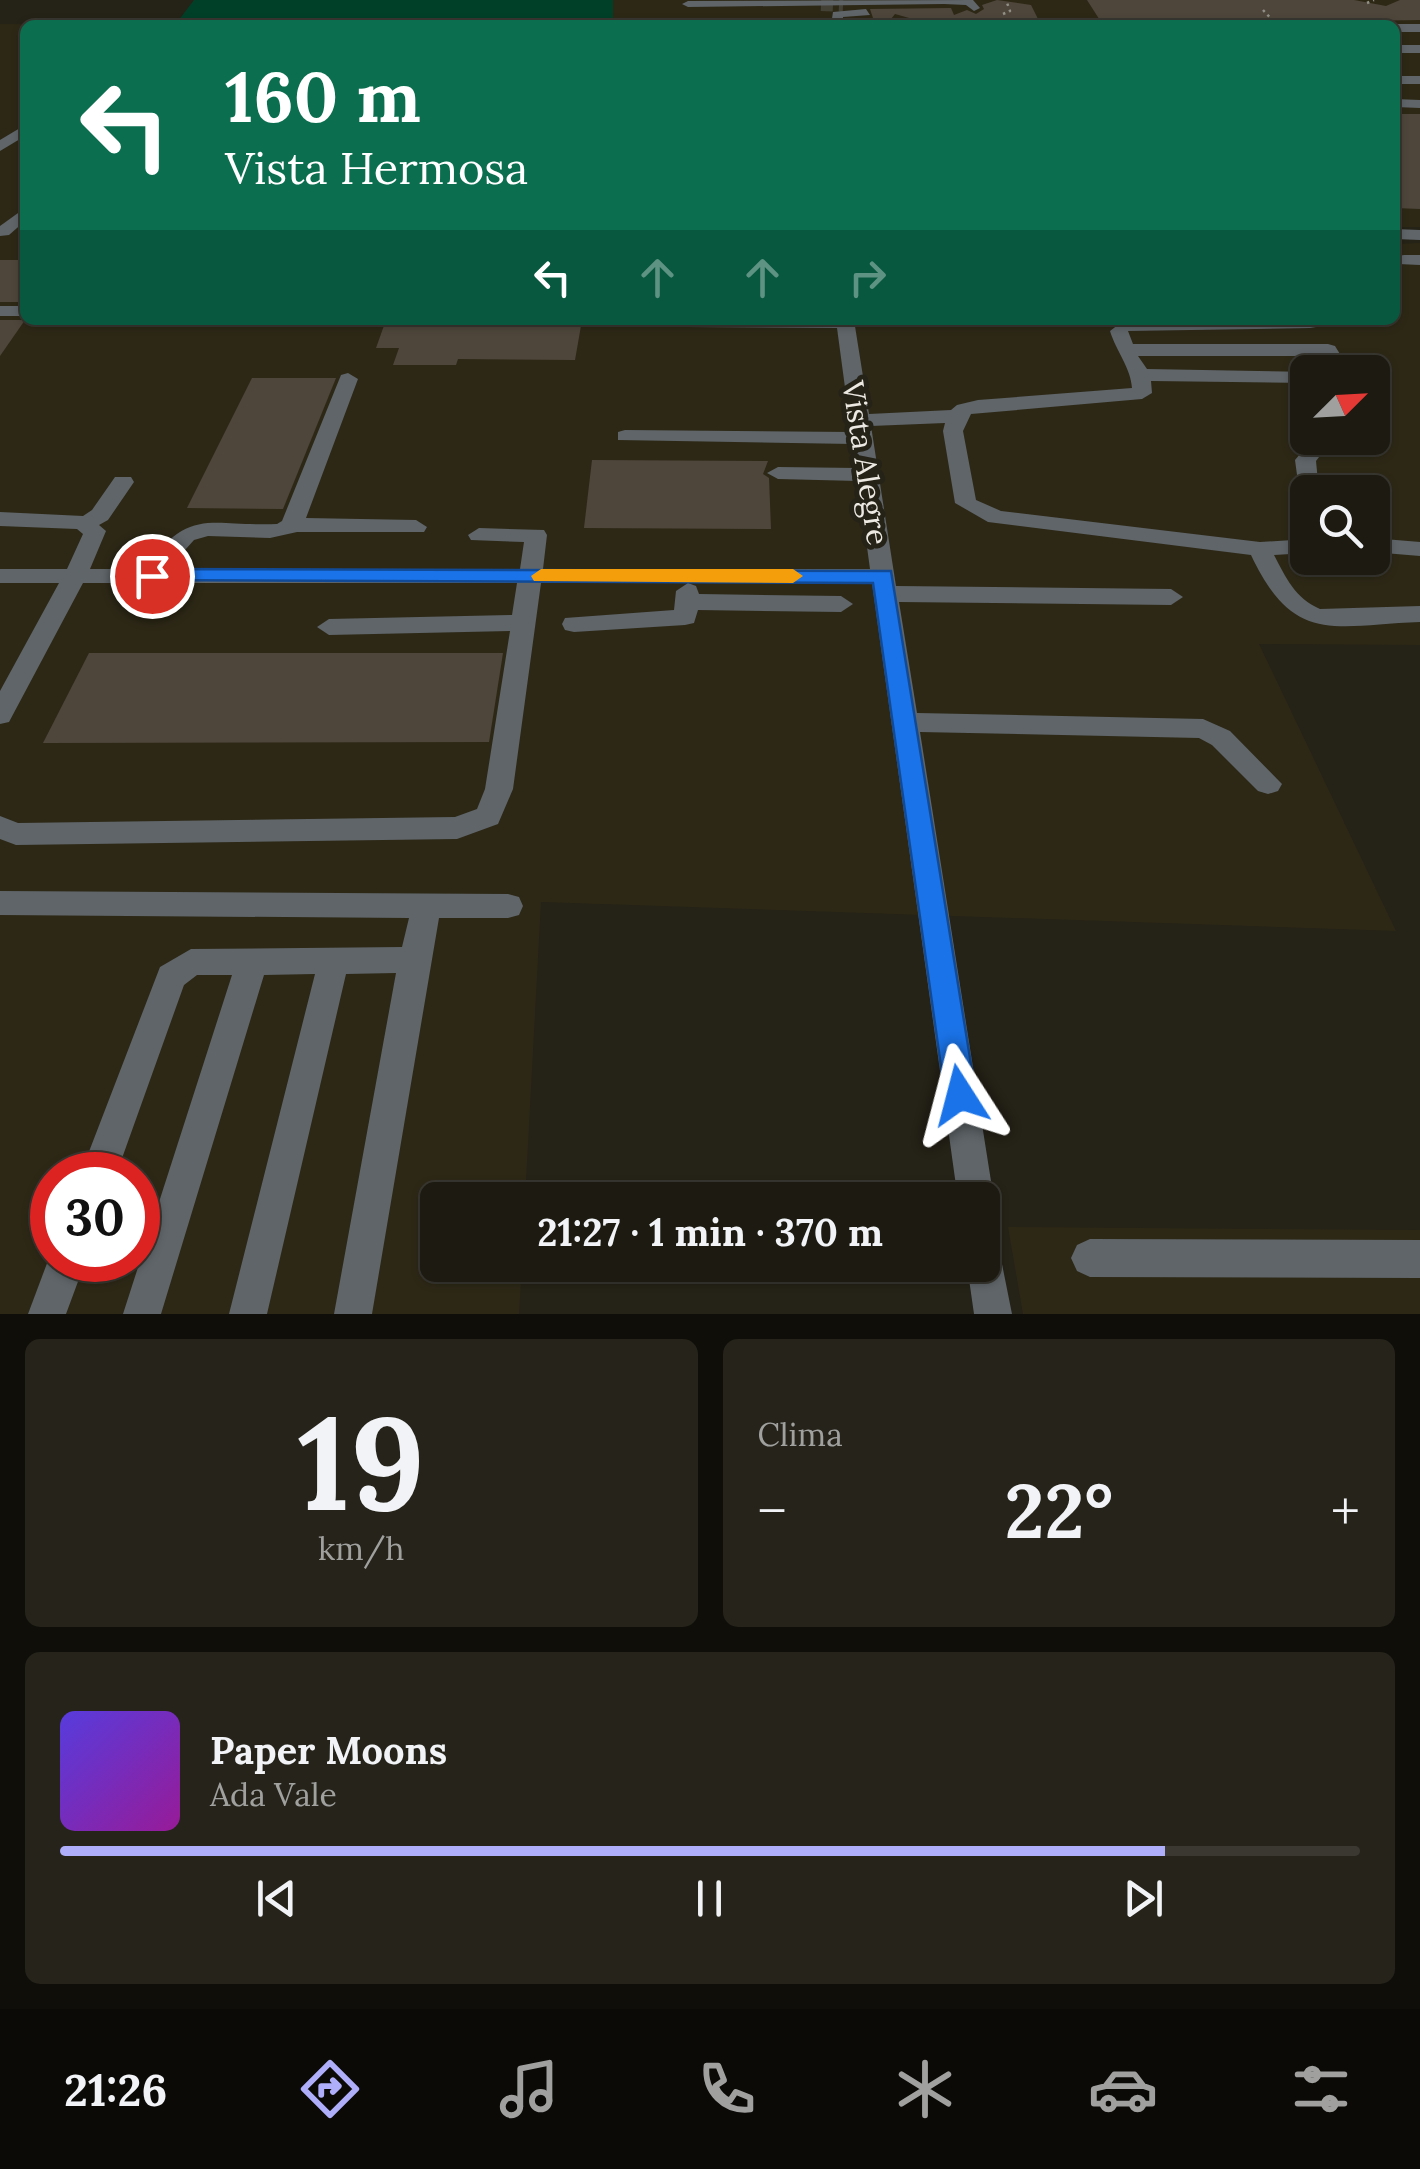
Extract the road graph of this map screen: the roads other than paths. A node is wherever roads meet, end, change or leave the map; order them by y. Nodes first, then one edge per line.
1 (843, 6) dead end
2 (943, 6) edge
3 (692, 7) edge
4 (974, 8) dead end
5 (743, 10) junction
6 (922, 19) edge
7 (817, 20) edge
8 (836, 20) edge
9 (845, 325) edge
10 (1170, 325) edge
11 (1312, 325) edge
12 (1126, 350) junction
13 (1328, 350) junction
14 (1331, 355) edge
15 (1141, 375) junction
16 (1290, 377) edge
17 (348, 379) dead end
18 (958, 416) junction
19 (861, 429) junction
20 (624, 436) dead end
21 (778, 473) dead end
22 (868, 475) junction
23 (122, 482) dead end
24 (0, 520) edge
25 (94, 523) junction
26 (292, 525) junction
27 (416, 527) dead end
28 (479, 535) dead end
29 (1390, 546) edge
30 (1290, 547) edge
31 (1260, 549) junction
32 (1420, 549) edge
33 (73, 575) junction
34 (0, 576) edge
35 (152, 576) junction
36 (530, 576) junction
37 (688, 576) junction
38 (885, 585) junction
39 (1172, 597) dead end
40 (687, 602) junction
41 (840, 604) dead end
42 (1420, 614) edge
43 (521, 623) junction
44 (574, 624) dead end
45 (329, 627) dead end
46 (0, 715) edge
47 (906, 722) junction
48 (1268, 784) dead end
49 (0, 827) edge
50 (0, 902) edge
51 (428, 906) junction
52 (508, 906) dead end
53 (334, 960) junction
54 (414, 960) junction
55 (252, 961) junction
56 (106, 1152) edge
57 (973, 1182) edge
58 (1090, 1258) dead end
59 (1420, 1259) edge
60 (59, 1282) edge
61 (989, 1282) edge
62 (47, 1314) edge
63 (142, 1314) edge
64 (248, 1314) edge
65 (353, 1314) edge
66 (994, 1314) edge

1 - 6 street
2 - 4 street
2 - 5 street
2 - 6 street
3 - 5 street
5 - 7 street
6 - 8 street
9 - 19 street, Vista Alegre
10 - 12 street
11 - 13 street
12 - 13 street
12 - 15 street
13 - 14 street
15 - 16 street
15 - 18 street
17 - 26 street
18 - 19 street
18 - 31 street
19 - 20 street
19 - 22 street, Vista Alegre
21 - 22 street
22 - 38 street, Vista Alegre
23 - 25 street
24 - 25 street
25 - 33 street
26 - 27 street
26 - 35 street
28 - 36 street
29 - 32 street
30 - 31 street
31 - 42 street
33 - 34 street
33 - 35 street
33 - 46 street
35 - 36 street
36 - 37 street
36 - 43 street
37 - 38 street
37 - 40 street
38 - 39 street
38 - 47 street, Vista Alegre
40 - 41 street
40 - 44 street
43 - 45 street
43 - 49 street
47 - 48 street
47 - 57 street, Vista Alegre
50 - 51 street
51 - 52 street
51 - 54 street
53 - 54 street
53 - 55 street
53 - 64 street
54 - 65 street
55 - 56 street
55 - 63 street
58 - 59 street
60 - 62 street
61 - 66 street

